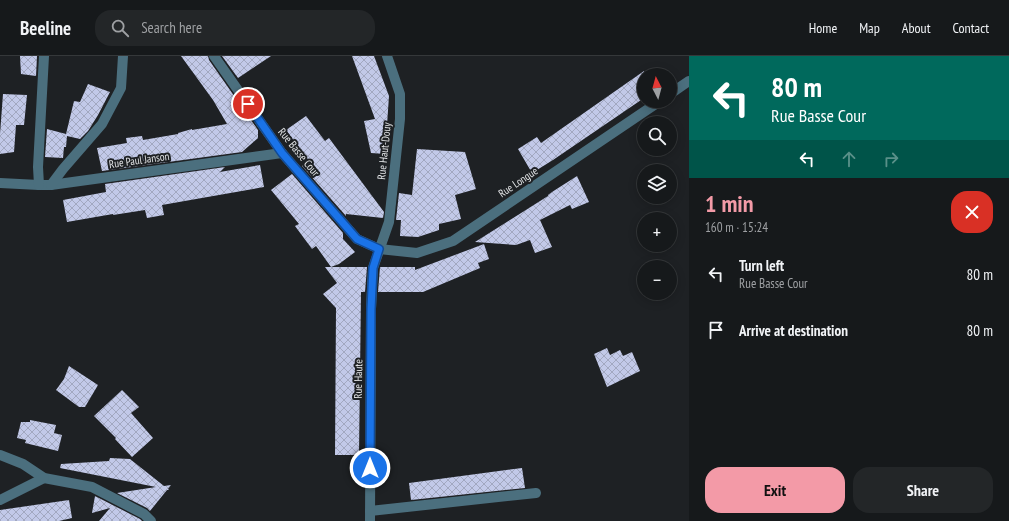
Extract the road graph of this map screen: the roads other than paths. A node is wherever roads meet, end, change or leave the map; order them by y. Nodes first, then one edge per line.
1 (44, 56) edge
2 (123, 56) edge
3 (214, 56) edge
4 (386, 56) edge
5 (689, 81) edge
6 (677, 89) edge
7 (650, 108) edge
8 (282, 153) junction
9 (0, 183) edge
10 (39, 185) junction
11 (51, 185) junction
12 (379, 249) junction
13 (0, 455) edge
14 (44, 478) junction
15 (536, 493) dead end
16 (0, 500) edge
17 (370, 516) edge
18 (151, 521) edge

1 - 10 street
2 - 11 street
3 - 8 street, Rue Basse Cour
4 - 12 street, Rue Haut-Douy
5 - 6 street
7 - 12 street, Rue Longue
8 - 11 street, Rue Paul Janson
8 - 12 street, Rue Basse Cour
9 - 10 street, Rue Paul Janson
10 - 11 street, Rue Paul Janson
12 - 17 street, Rue Haute
13 - 14 street
14 - 16 street
14 - 18 street
15 - 17 street, Rue Haute

